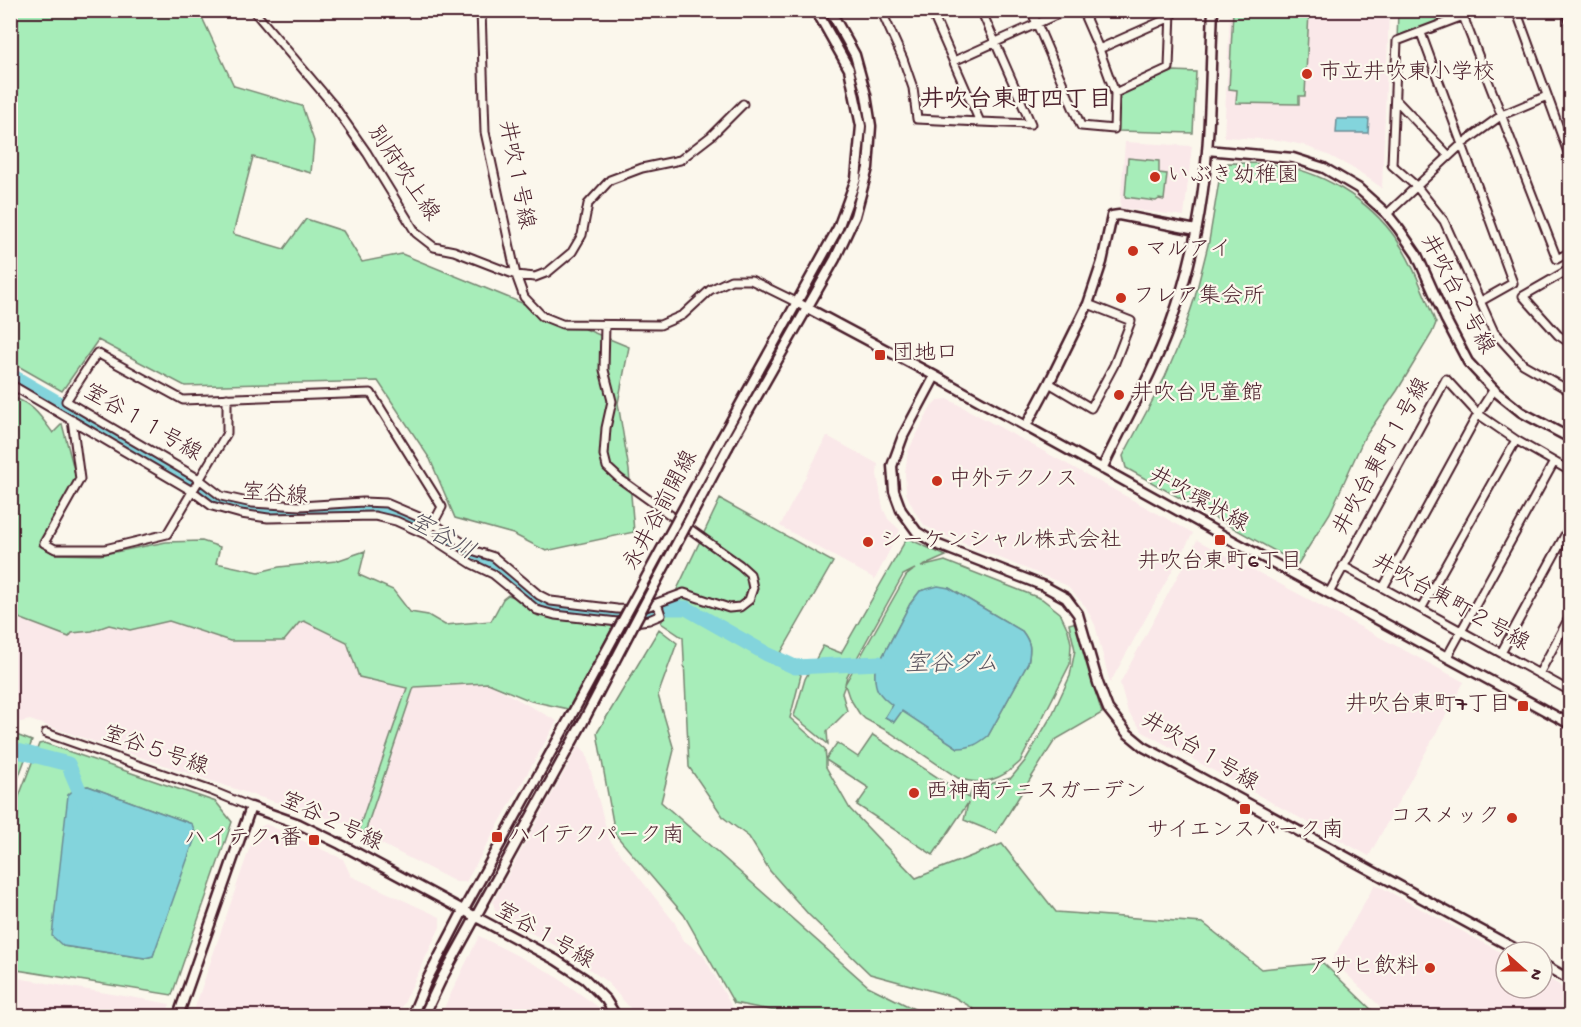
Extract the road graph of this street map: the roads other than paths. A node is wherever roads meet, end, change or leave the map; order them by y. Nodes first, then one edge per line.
1 (253, 10) edge
2 (481, 10) edge
3 (814, 10) edge
4 (830, 10) edge
5 (881, 10) edge
6 (931, 10) edge
7 (981, 10) edge
8 (1031, 10) edge
9 (1066, 10) edge
10 (1082, 10) edge
11 (1213, 10) edge
12 (1516, 10) edge
13 (1566, 10) edge
14 (1463, 13) edge
15 (1171, 14) edge
16 (1037, 24) junction
17 (1570, 24) edge
18 (1421, 33) junction
19 (995, 42) junction
20 (1099, 49) junction
21 (954, 61) junction
22 (1115, 93) junction
23 (1547, 96) junction
24 (1395, 99) junction
25 (743, 104) dead end
26 (1502, 115) junction
27 (980, 122) junction
28 (1568, 142) edge
29 (1462, 144) junction
30 (1207, 150) junction
31 (1449, 156) junction
32 (1570, 158) edge
33 (1417, 187) junction
34 (1387, 214) junction
35 (1196, 230) junction
36 (1570, 252) edge
37 (1570, 269) edge
38 (1563, 273) junction
39 (516, 274) junction
40 (1570, 280) edge
41 (1481, 301) junction
42 (796, 302) junction
43 (1088, 304) junction
44 (808, 309) junction
45 (605, 325) junction
46 (1570, 343) edge
47 (935, 376) junction
48 (1049, 383) junction
49 (10, 384) edge
50 (1494, 390) junction
51 (1570, 391) edge
52 (227, 398) junction
53 (1478, 414) junction
54 (72, 420) junction
55 (1026, 426) junction
56 (1570, 438) edge
57 (1516, 440) junction
58 (1554, 462) junction
59 (1102, 469) junction
60 (1570, 471) edge
61 (199, 479) junction
62 (192, 490) junction
63 (433, 523) junction
64 (1570, 526) edge
65 (427, 535) junction
66 (1343, 566) junction
67 (1383, 588) junction
68 (1329, 593) junction
69 (657, 603) junction
70 (1421, 609) junction
71 (1570, 616) edge
72 (1460, 631) junction
73 (1501, 653) junction
74 (1447, 657) junction
75 (1539, 674) junction
76 (1570, 691) edge
77 (1570, 724) edge
78 (46, 733) dead end
79 (251, 807) junction
80 (463, 911) junction
81 (475, 918) junction
82 (1499, 940) edge
83 (1554, 971) edge
84 (1570, 980) edge
85 (178, 1017) edge
86 (412, 1017) edge
87 (424, 1017) edge
88 (616, 1017) edge

1 - 39 street, 別府吹上線
2 - 39 street, 井吹１号線
3 - 42 street, 永井谷前開線
4 - 44 street, 永井谷前開線
5 - 27 street
6 - 21 street
7 - 19 street
8 - 16 street
9 - 16 street
10 - 20 street
11 - 30 street
12 - 23 street
13 - 17 street
14 - 18 street
14 - 26 street
15 - 20 street
15 - 22 street
16 - 19 street
16 - 22 street
18 - 24 street
18 - 29 street
19 - 21 street
19 - 27 street
20 - 22 street
21 - 27 street
23 - 26 street
23 - 28 street
24 - 31 street
24 - 33 street
25 - 39 street, 別府吹上線
26 - 29 street
26 - 36 street
28 - 32 street
29 - 31 street
29 - 41 street
30 - 34 street, 井吹台２号線
30 - 35 street
31 - 33 street
33 - 34 street
33 - 41 street
34 - 50 street, 井吹台２号線
35 - 43 street
35 - 59 street
37 - 38 street
38 - 40 street
38 - 46 street
39 - 45 street, 井吹１号線
41 - 51 street
42 - 44 street, 井吹環状線
42 - 45 street, 井吹１号線
42 - 80 street, 永井谷前開線, bridge
43 - 48 street
43 - 48 street
44 - 47 street, 井吹環状線
44 - 81 street, 永井谷前開線, bridge
45 - 69 street
47 - 55 street, 井吹環状線
47 - 82 street, 井吹台１号線
48 - 55 street
49 - 54 street, 室谷線
50 - 53 street
50 - 56 street, 井吹台２号線
52 - 61 street
52 - 61 street, 室谷１１号線
52 - 63 street, 室谷１１号線
53 - 57 street, 井吹台東町１号線
53 - 66 street, 井吹台東町１号線
53 - 67 street
54 - 62 street, 室谷線
54 - 62 street
55 - 59 street, 井吹環状線
57 - 58 street, 井吹台東町１号線
57 - 70 street
58 - 60 street, 井吹台東町１号線
58 - 72 street
59 - 68 street, 井吹環状線
61 - 62 street
61 - 63 street, 室谷１１号線
62 - 65 street, 室谷線
63 - 65 street
63 - 69 street
64 - 73 street
65 - 69 street, 室谷線
66 - 67 street, 井吹台東町２号線
66 - 68 street, 井吹台東町１号線
67 - 70 street, 井吹台東町２号線
68 - 74 street, 井吹環状線
70 - 72 street, 井吹台東町２号線
71 - 75 street
72 - 73 street, 井吹台東町２号線
72 - 74 street
73 - 75 street, 井吹台東町２号線
74 - 77 street, 井吹環状線
75 - 76 street, 井吹台東町２号線
78 - 79 street, 室谷５号線
79 - 80 street, 室谷２号線
79 - 85 street, 室谷２号線
80 - 81 street, 室谷２号線
80 - 86 street, 永井谷前開線
81 - 87 street, 永井谷前開線
81 - 88 street, 室谷１号線
83 - 84 street

